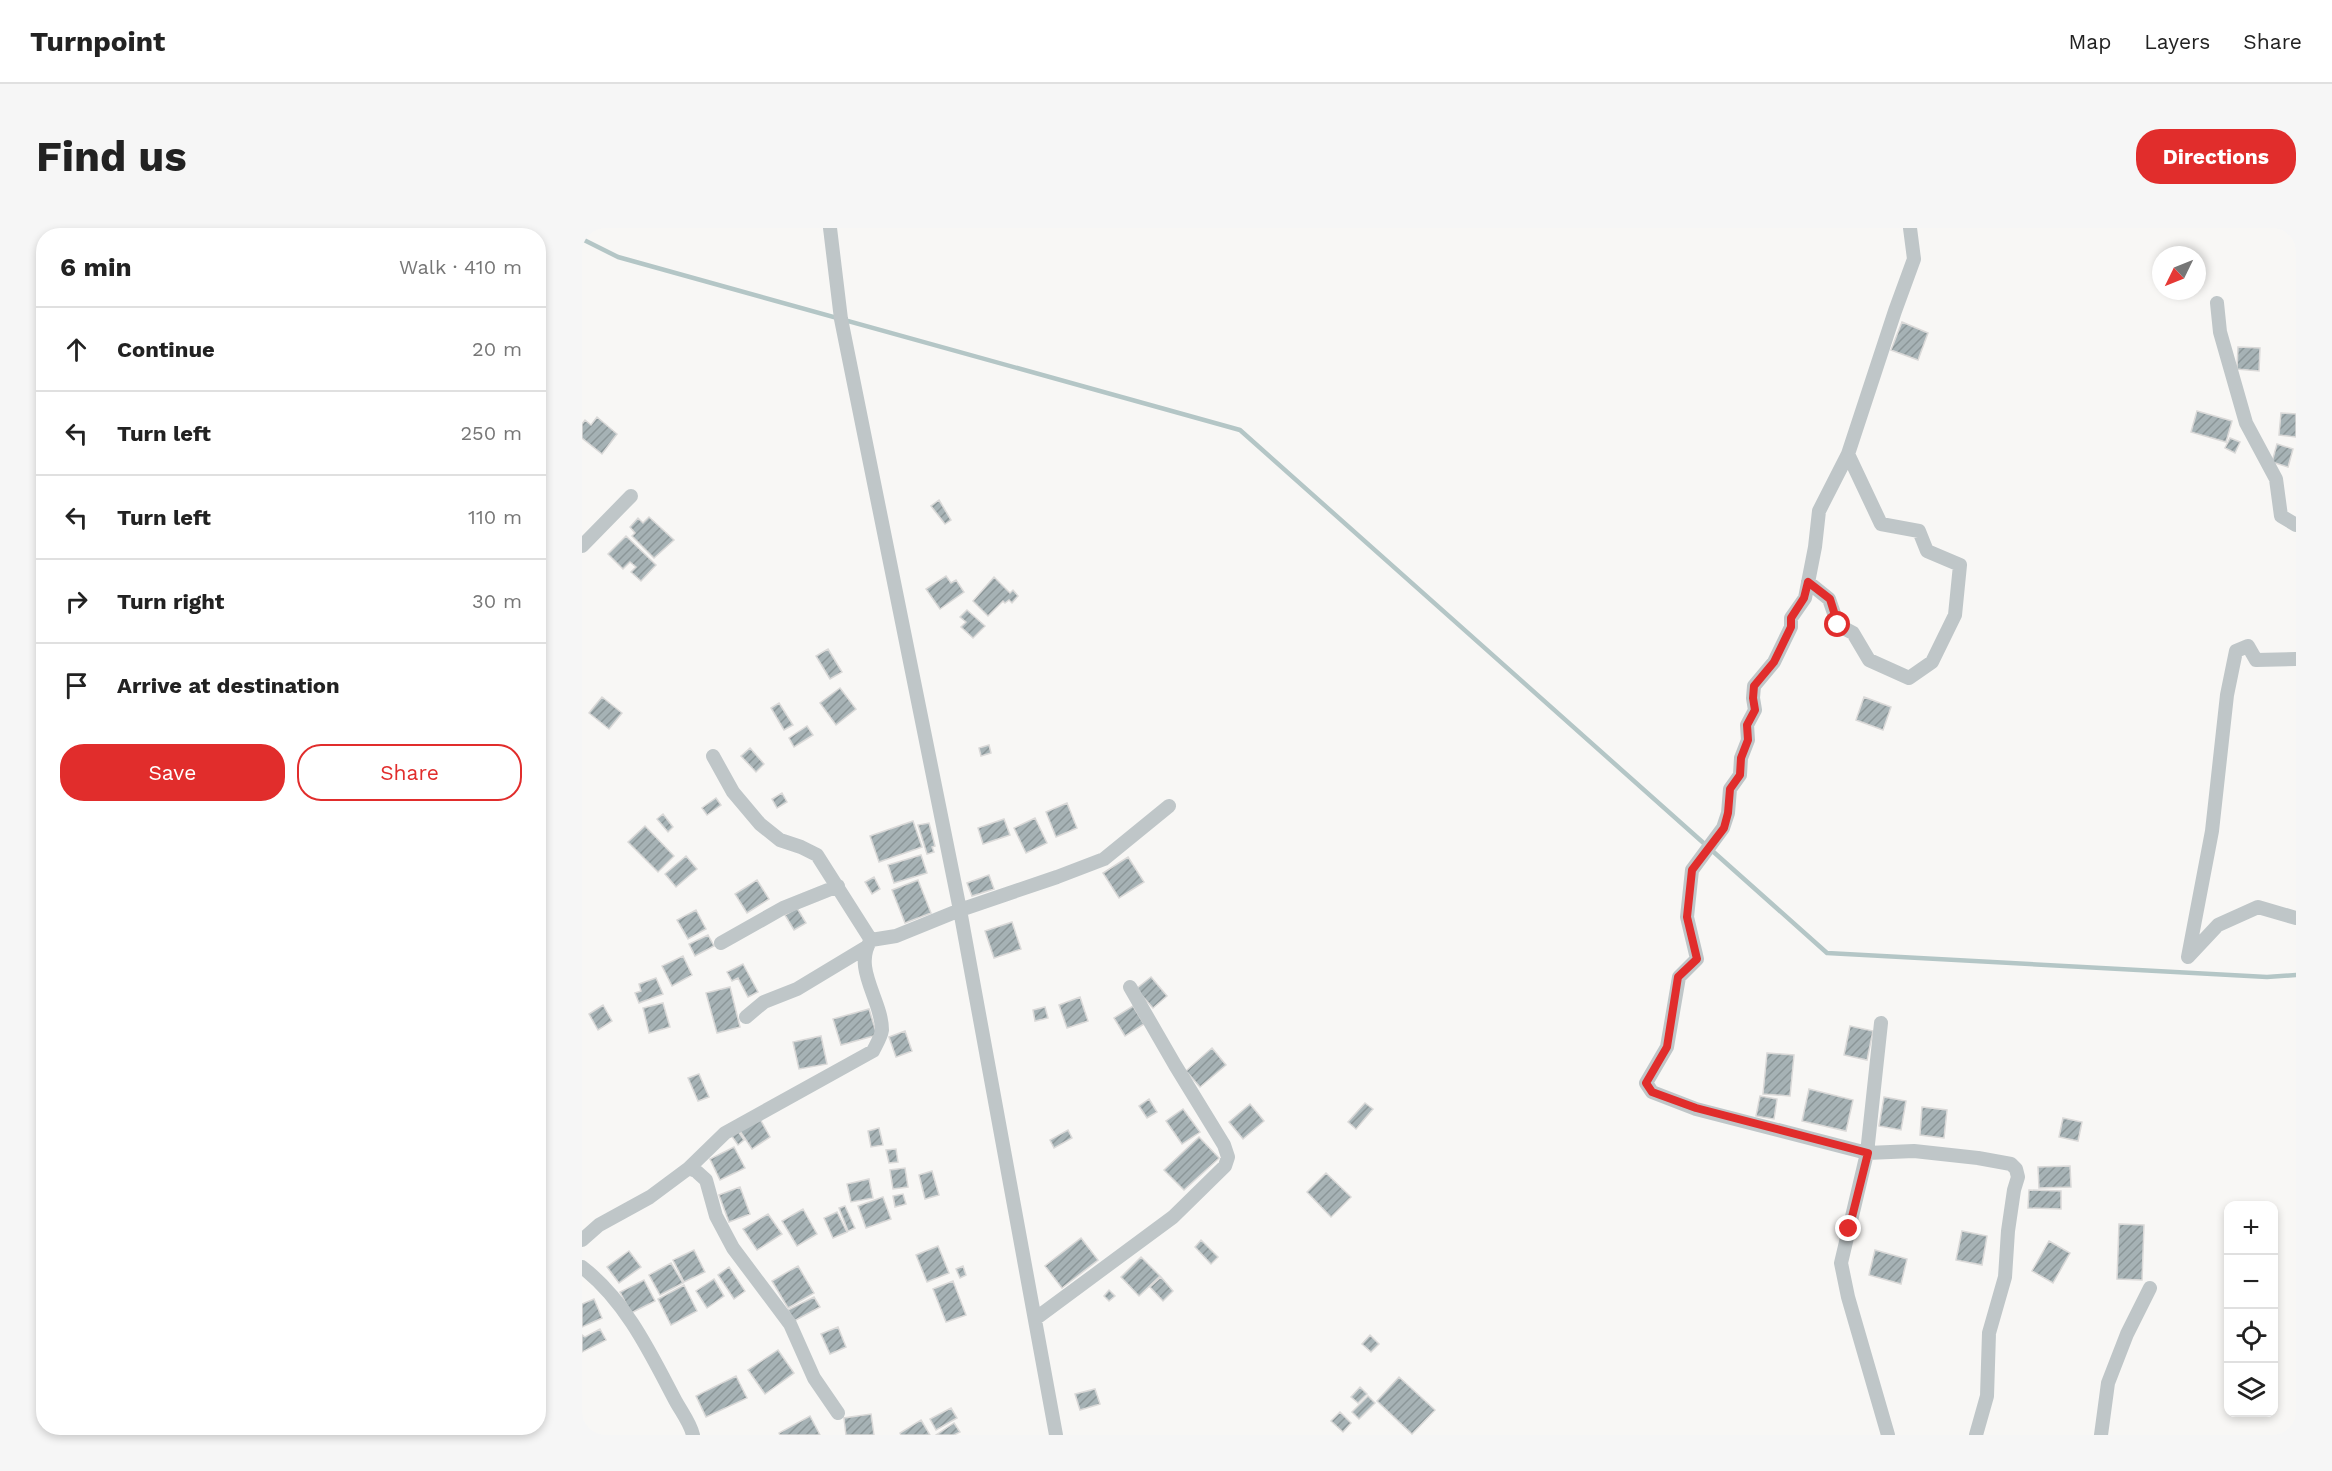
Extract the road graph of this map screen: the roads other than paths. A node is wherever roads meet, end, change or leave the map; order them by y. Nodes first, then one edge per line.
1 (830, 228) edge
2 (1910, 228) edge
3 (2217, 303) dead end
4 (1848, 454) junction
5 (632, 496) dead end
6 (2296, 525) edge
7 (582, 546) edge
8 (1808, 582) junction
9 (2296, 659) edge
10 (713, 756) dead end
11 (1169, 806) dead end
12 (838, 886) junction
13 (960, 910) junction
14 (2296, 918) edge
15 (721, 943) dead end
16 (868, 944) junction
17 (1131, 987) dead end
18 (746, 1017) dead end
19 (1881, 1023) dead end
20 (1868, 1153) junction
21 (689, 1168) junction
22 (582, 1240) edge
23 (582, 1267) edge
24 (2150, 1288) dead end
25 (1035, 1319) junction
26 (838, 1413) dead end
27 (693, 1435) edge
28 (1056, 1435) edge
29 (1888, 1435) edge
30 (1976, 1435) edge
31 (2101, 1435) edge

1 - 13 street
2 - 4 street
3 - 6 street
4 - 8 street
4 - 8 street
5 - 7 street
8 - 20 street
9 - 14 street
10 - 12 street
11 - 13 street
12 - 15 street
12 - 16 street
13 - 16 street
13 - 25 street
16 - 18 street
16 - 21 street
17 - 25 street
19 - 20 street
20 - 29 street
20 - 30 street
21 - 22 street
21 - 26 street
23 - 27 street
24 - 31 street
25 - 28 street

